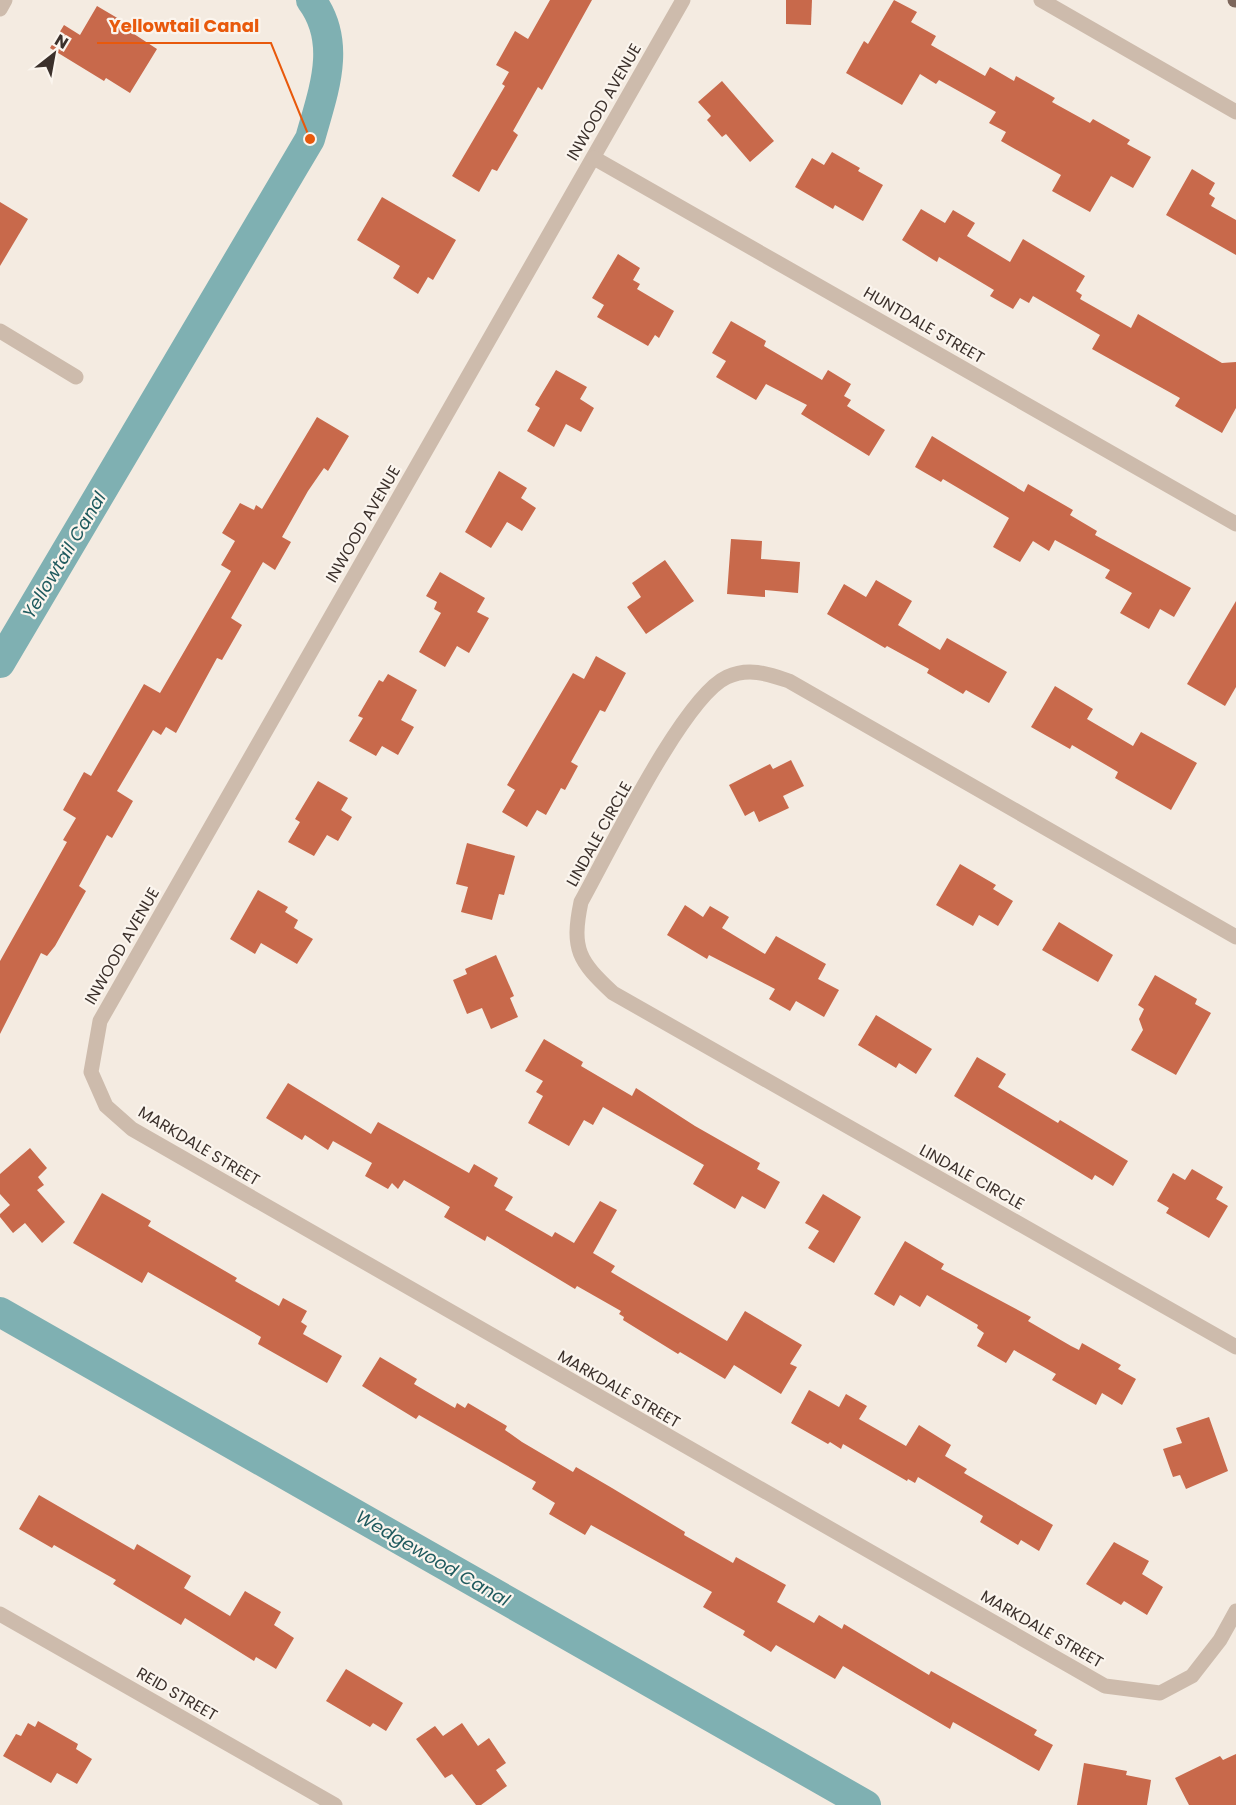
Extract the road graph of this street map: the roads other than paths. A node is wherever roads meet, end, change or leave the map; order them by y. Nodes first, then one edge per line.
1 (5, 0) edge
2 (683, 0) edge
3 (1041, 0) edge
4 (0, 9) edge
5 (1236, 112) edge
6 (594, 158) junction
7 (0, 331) edge
8 (76, 377) dead end
9 (1236, 524) edge
10 (1236, 937) edge
11 (91, 1072) joint
12 (1236, 1347) edge
13 (1236, 1611) edge
14 (0, 1614) edge
15 (335, 1805) edge

1 - 4 street
2 - 6 street, INWOOD AVENUE
3 - 5 street
6 - 9 street, HUNTDALE STREET
6 - 11 street, INWOOD AVENUE
7 - 8 street
10 - 12 street, LINDALE CIRCLE
11 - 13 street, MARKDALE STREET
14 - 15 street, REID STREET

